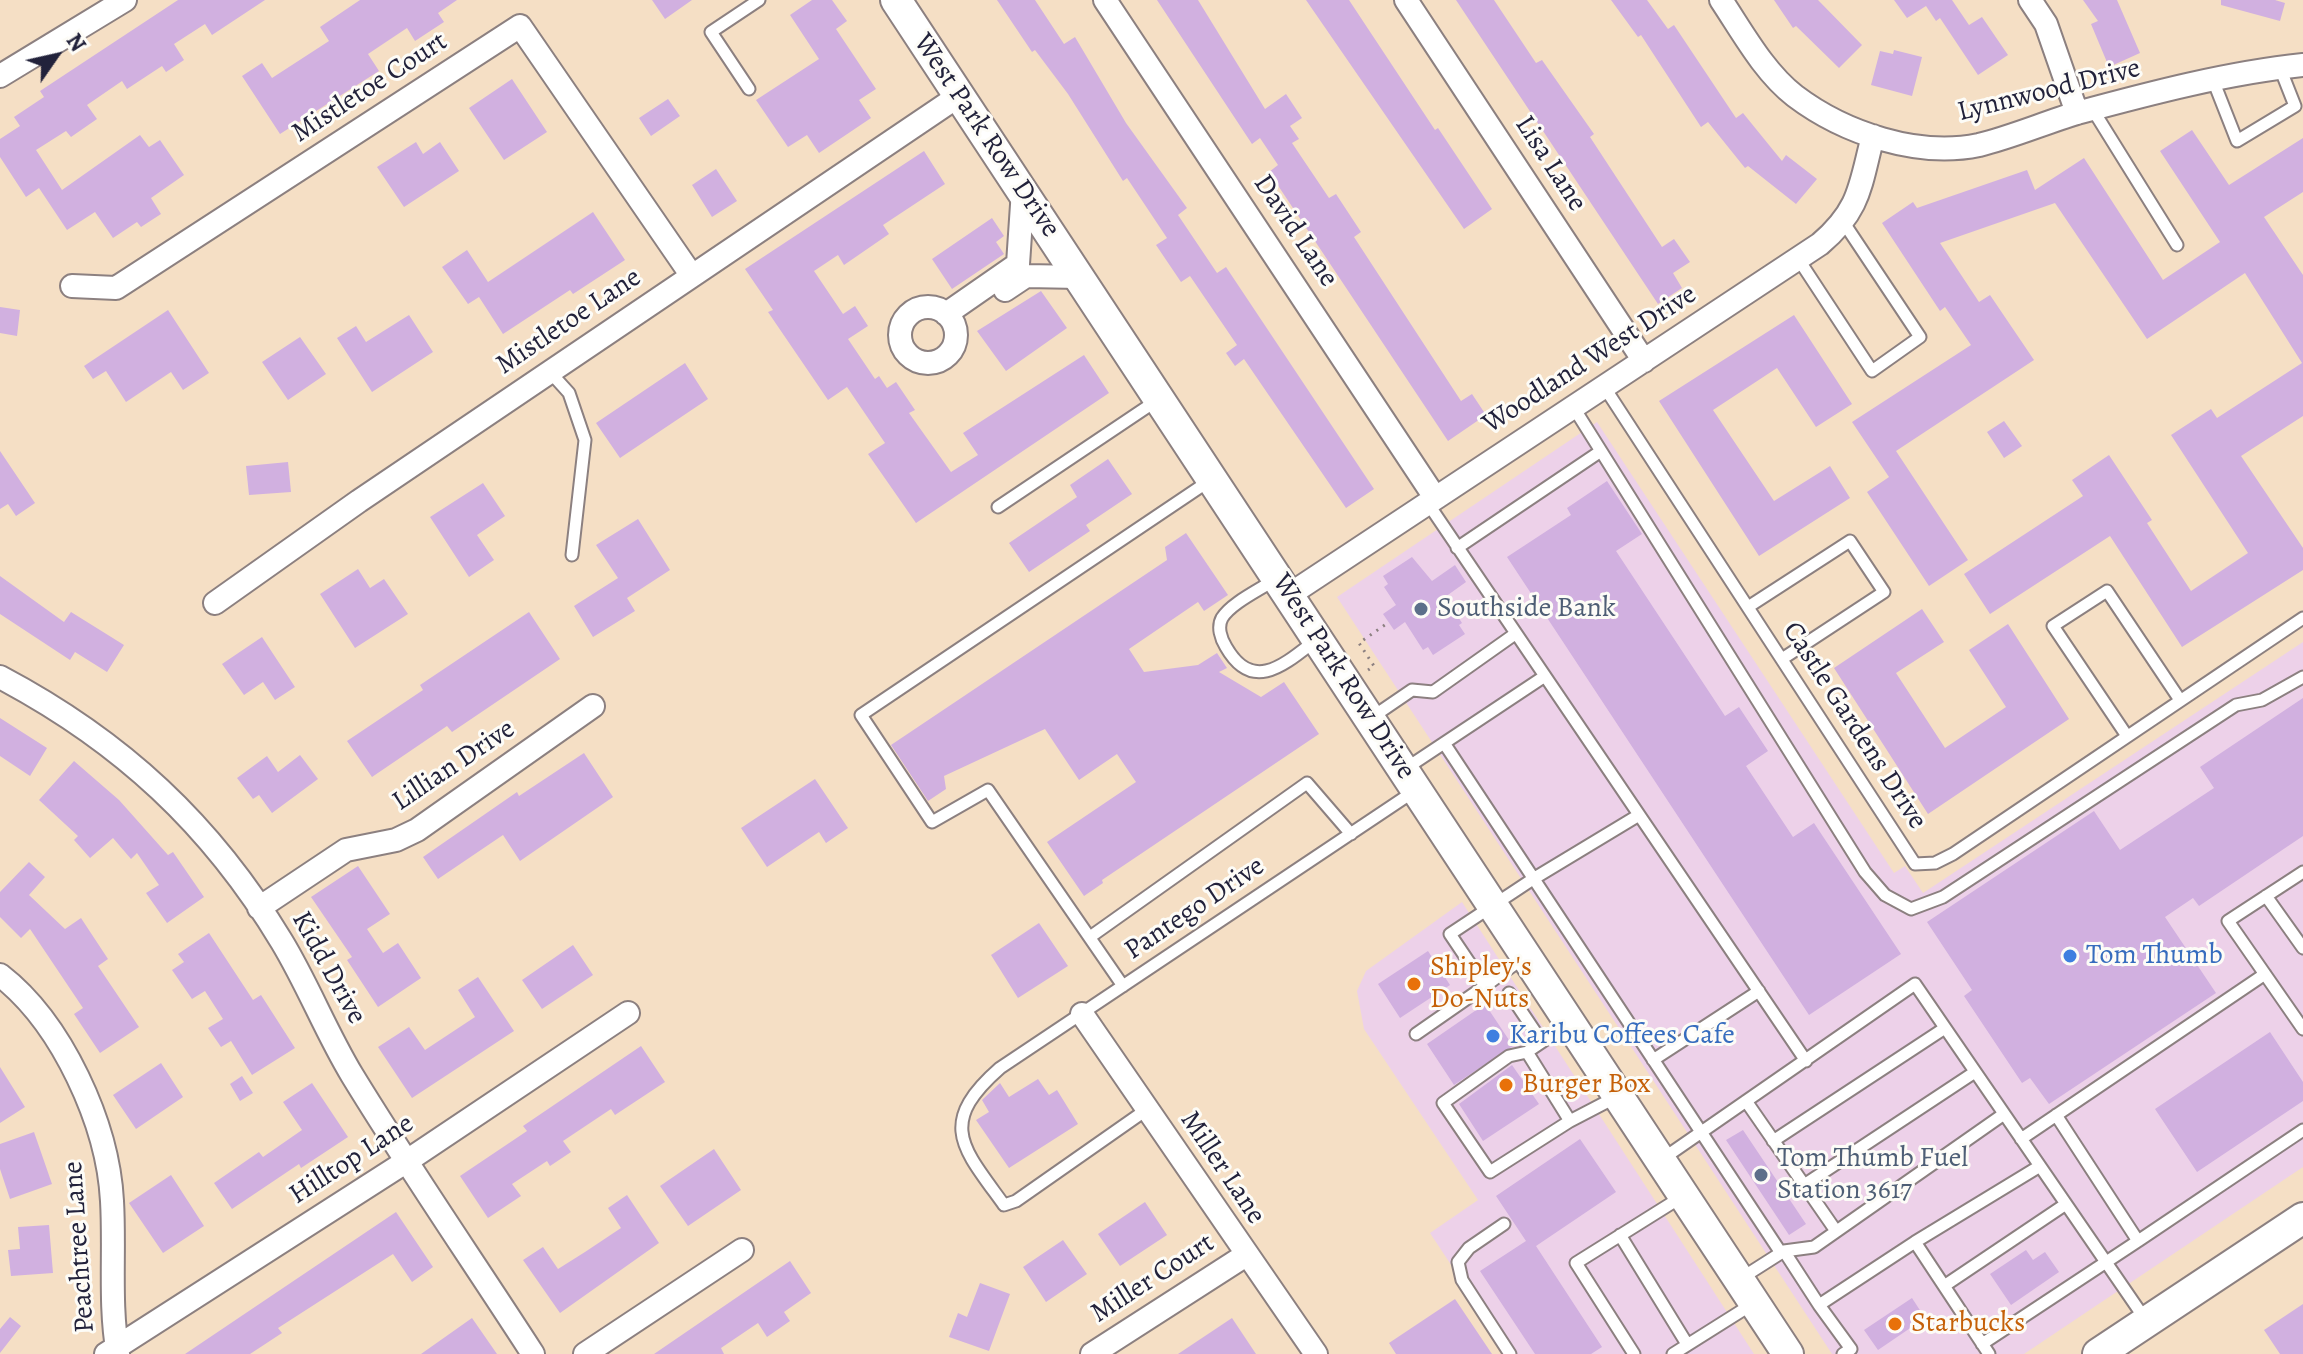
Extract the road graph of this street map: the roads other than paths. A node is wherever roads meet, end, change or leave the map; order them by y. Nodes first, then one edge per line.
1 (125, 0) edge
2 (759, 0) edge
3 (896, 0) edge
4 (1105, 0) edge
5 (1406, 0) edge
6 (1721, 0) edge
7 (2030, 0) edge
8 (2303, 65) edge
9 (2280, 68) junction
10 (0, 76) edge
11 (2213, 80) junction
12 (749, 89) dead end
13 (960, 95) junction
14 (2085, 112) junction
15 (1873, 136) junction
16 (1023, 190) junction
17 (1844, 223) junction
18 (2177, 245) dead end
19 (1799, 260) junction
20 (1022, 270) junction
21 (692, 276) junction
22 (1080, 277) junction
23 (72, 286) dead end
24 (950, 319) dead end
25 (1644, 361) junction
26 (549, 371) junction
27 (1605, 388) junction
28 (1160, 399) junction
29 (1574, 408) junction
30 (1601, 451) junction
31 (1212, 479) junction
32 (1430, 499) junction
33 (998, 507) dead end
34 (1457, 548) junction
35 (572, 555) dead end
36 (1283, 586) junction
37 (215, 603) dead end
38 (1748, 607) junction
39 (2303, 618) edge
40 (1515, 634) junction
41 (1318, 639) junction
42 (1782, 659) junction
43 (1545, 676) junction
44 (0, 677) edge
45 (2303, 677) edge
46 (2180, 700) junction
47 (593, 706) dead end
48 (1370, 718) junction
49 (2127, 736) junction
50 (1444, 743) junction
51 (1410, 780) junction
52 (1639, 815) junction
53 (1351, 834) junction
54 (2303, 872) edge
55 (1533, 879) junction
56 (2266, 896) junction
57 (1494, 906) junction
58 (259, 908) junction
59 (1090, 937) junction
60 (2303, 948) edge
61 (1526, 956) junction
62 (2265, 974) junction
63 (0, 975) edge
64 (1123, 986) junction
65 (1485, 986) junction
66 (1759, 991) junction
67 (1509, 993) dead end
68 (628, 1013) dead end
69 (1082, 1014) junction
70 (1570, 1023) junction
71 (1945, 1028) junction
72 (2303, 1029) edge
73 (1416, 1034) dead end
74 (1542, 1042) junction
75 (1527, 1052) junction
76 (1653, 1060) junction
77 (1806, 1061) junction
78 (1975, 1072) junction
79 (1618, 1096) junction
80 (1746, 1101) junction
81 (1146, 1110) junction
82 (2004, 1114) junction
83 (2056, 1115) junction
84 (1570, 1121) junction
85 (2303, 1130) edge
86 (1701, 1133) junction
87 (2021, 1139) junction
88 (1773, 1141) junction
89 (1660, 1160) junction
90 (407, 1161) junction
91 (2040, 1166) junction
92 (1804, 1185) junction
93 (1684, 1195) junction
94 (2066, 1204) junction
95 (2303, 1218) edge
96 (1504, 1224) dead end
97 (1836, 1231) junction
98 (1620, 1235) junction
99 (2138, 1241) junction
100 (1915, 1242) junction
101 (742, 1250) dead end
102 (1783, 1252) junction
103 (1246, 1255) junction
104 (2106, 1262) junction
105 (1944, 1286) junction
106 (1747, 1291) junction
107 (1819, 1305) junction
108 (2137, 1337) edge
109 (1986, 1349) edge
110 (114, 1351) edge
111 (1680, 1351) edge
112 (1850, 1352) edge
113 (533, 1354) edge
114 (585, 1354) edge
115 (1092, 1354) edge
116 (1316, 1354) edge
117 (1510, 1354) edge
118 (1634, 1354) edge
119 (1788, 1354) edge
120 (2098, 1354) edge

1 - 10 street
2 - 12 lane
3 - 13 main road, West Park Row Drive
4 - 32 street, David Lane
5 - 25 street, Lisa Lane
6 - 15 street, Lynnwood Drive
7 - 14 street
8 - 9 street, Lynnwood Drive
9 - 11 street, Lynnwood Drive
9 - 11 lane
11 - 14 street, Lynnwood Drive
13 - 16 main road, West Park Row Drive
13 - 21 street, Mistletoe Lane
14 - 15 street, Lynnwood Drive
14 - 18 lane
15 - 17 street, Woodland West Drive
16 - 20 street
16 - 22 main road, West Park Row Drive
17 - 19 street, Woodland West Drive
17 - 19 lane
19 - 25 street, Woodland West Drive
20 - 22 street
20 - 24 street
21 - 23 street, Mistletoe Court
21 - 26 street, Mistletoe Lane
22 - 28 main road, West Park Row Drive
25 - 27 street, Woodland West Drive
26 - 35 lane
26 - 37 street, Mistletoe Lane
27 - 29 street, Woodland West Drive
27 - 38 lane, Castle Gardens Drive
28 - 31 main road, West Park Row Drive
28 - 33 lane
29 - 30 lane
29 - 32 street, Woodland West Drive
30 - 34 lane
30 - 45 lane
31 - 36 main road, West Park Row Drive
31 - 59 lane
32 - 34 lane
32 - 36 street, Woodland West Drive
34 - 40 lane
36 - 41 main road, West Park Row Drive
36 - 41 lane
38 - 42 lane, Castle Gardens Drive
38 - 42 lane
39 - 46 lane, Castle Gardens Drive
40 - 43 lane
40 - 48 lane
41 - 48 main road, West Park Row Drive
42 - 49 lane, Castle Gardens Drive
43 - 50 lane, Pantego Drive
43 - 52 lane
44 - 58 street, Kidd Drive
46 - 49 lane, Castle Gardens Drive
46 - 49 lane
47 - 58 street, Lillian Drive
48 - 51 main road, West Park Row Drive
50 - 51 lane, Pantego Drive
50 - 55 lane
51 - 53 lane, Pantego Drive
51 - 57 main road, West Park Row Drive
52 - 55 lane
52 - 66 lane
53 - 59 lane
53 - 64 lane, Pantego Drive
54 - 56 lane
55 - 57 lane
55 - 76 lane
56 - 60 lane
56 - 62 lane
57 - 61 main road, West Park Row Drive
57 - 65 lane
58 - 90 street, Kidd Drive
59 - 64 lane
61 - 65 lane
61 - 70 main road, West Park Row Drive
62 - 72 lane
62 - 83 lane
63 - 110 street, Peachtree Lane
64 - 69 lane, Pantego Drive
65 - 73 lane
66 - 76 lane
66 - 77 lane
67 - 74 lane
68 - 90 street, Hilltop Lane
69 - 81 street, Miller Lane
69 - 81 lane, Pantego Drive
70 - 74 lane
70 - 79 main road, West Park Row Drive
71 - 77 lane
71 - 78 lane
71 - 88 lane
74 - 75 lane
75 - 84 lane
75 - 84 lane
76 - 86 lane
77 - 80 lane
78 - 82 lane
78 - 92 lane
79 - 84 lane
79 - 89 main road, West Park Row Drive
80 - 86 lane
80 - 88 lane
81 - 103 street, Miller Lane
82 - 87 lane
82 - 97 lane
83 - 87 lane
83 - 99 lane
85 - 99 lane
86 - 89 lane
86 - 102 lane
87 - 91 lane
88 - 92 lane
89 - 93 main road, West Park Row Drive
90 - 110 street, Hilltop Lane
90 - 113 street, Kidd Drive
91 - 94 lane
91 - 100 lane
92 - 97 lane
93 - 98 lane
93 - 106 main road, West Park Row Drive
94 - 104 lane
94 - 105 lane
95 - 108 main road
96 - 117 lane
97 - 102 lane
98 - 111 lane
98 - 118 lane
99 - 104 lane
100 - 105 lane
100 - 107 lane
101 - 114 street
102 - 106 lane
102 - 107 lane
103 - 115 street, Miller Court
103 - 116 street, Miller Lane
104 - 108 lane
104 - 109 lane
105 - 109 lane
106 - 111 lane
106 - 119 main road, West Park Row Drive
107 - 112 lane
108 - 120 main road

